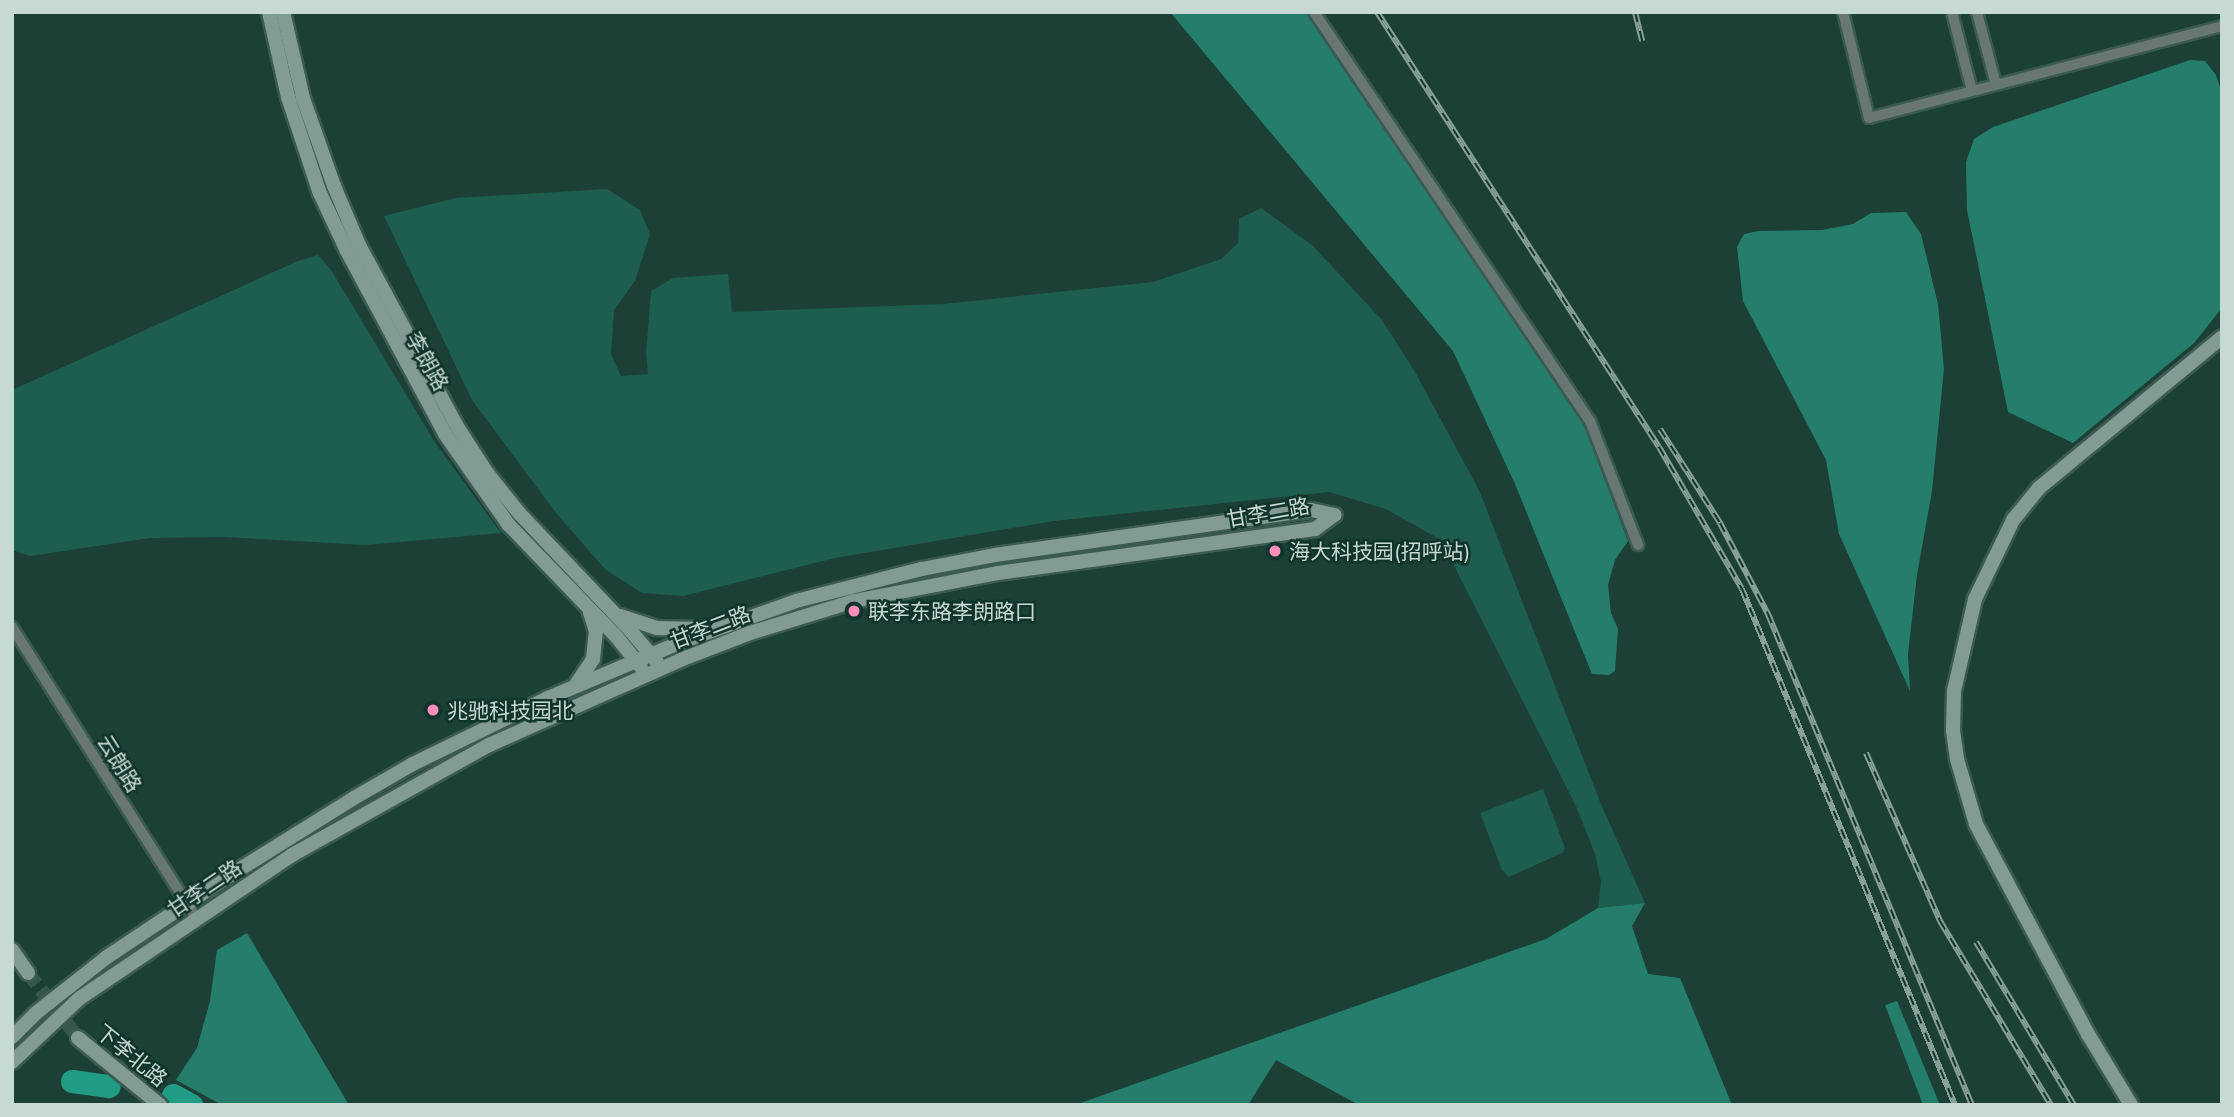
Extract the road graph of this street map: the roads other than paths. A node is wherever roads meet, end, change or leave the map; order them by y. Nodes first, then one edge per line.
1 (269, 12) edge
2 (283, 12) edge
3 (1314, 12) edge
4 (1843, 12) edge
5 (1952, 12) edge
6 (1978, 12) edge
7 (2222, 26) edge
8 (1996, 85) junction
9 (1972, 91) junction
10 (2222, 337) edge
11 (1638, 545) dead end
12 (586, 605) junction
13 (612, 611) junction
14 (725, 626) junction
15 (12, 628) edge
16 (651, 655) junction
17 (636, 661) junction
18 (662, 668) junction
19 (647, 675) junction
20 (573, 687) junction
21 (187, 904) junction
22 (196, 918) junction
23 (12, 950) edge
24 (28, 974) tunnel mouth
25 (12, 1037) edge
26 (78, 1038) tunnel mouth
27 (12, 1062) edge
28 (160, 1105) edge
29 (2131, 1105) edge

1 - 12 main road, 李朗路
2 - 13 main road, 李朗路
3 - 11 street
4 - 9 street
5 - 9 street
6 - 8 street
7 - 8 street
8 - 9 street
10 - 29 main road
12 - 17 main road, 李朗路
12 - 20 main road
13 - 14 main road
13 - 16 main road, 李朗路
14 - 16 main road, 甘李二路
14 - 18 main road, 甘李二路
15 - 21 street, 云朗路
16 - 17 main road, 甘李二路
16 - 18 main road, 李朗路
17 - 19 main road, 李朗路
17 - 20 main road, 甘李二路
18 - 19 main road, 甘李二路
19 - 22 main road, 甘李二路
20 - 21 main road, 甘李二路
21 - 22 street, 云朗路
21 - 25 main road, 甘李二路
22 - 27 main road, 甘李二路
23 - 24 main road
26 - 28 main road, 下李北路

